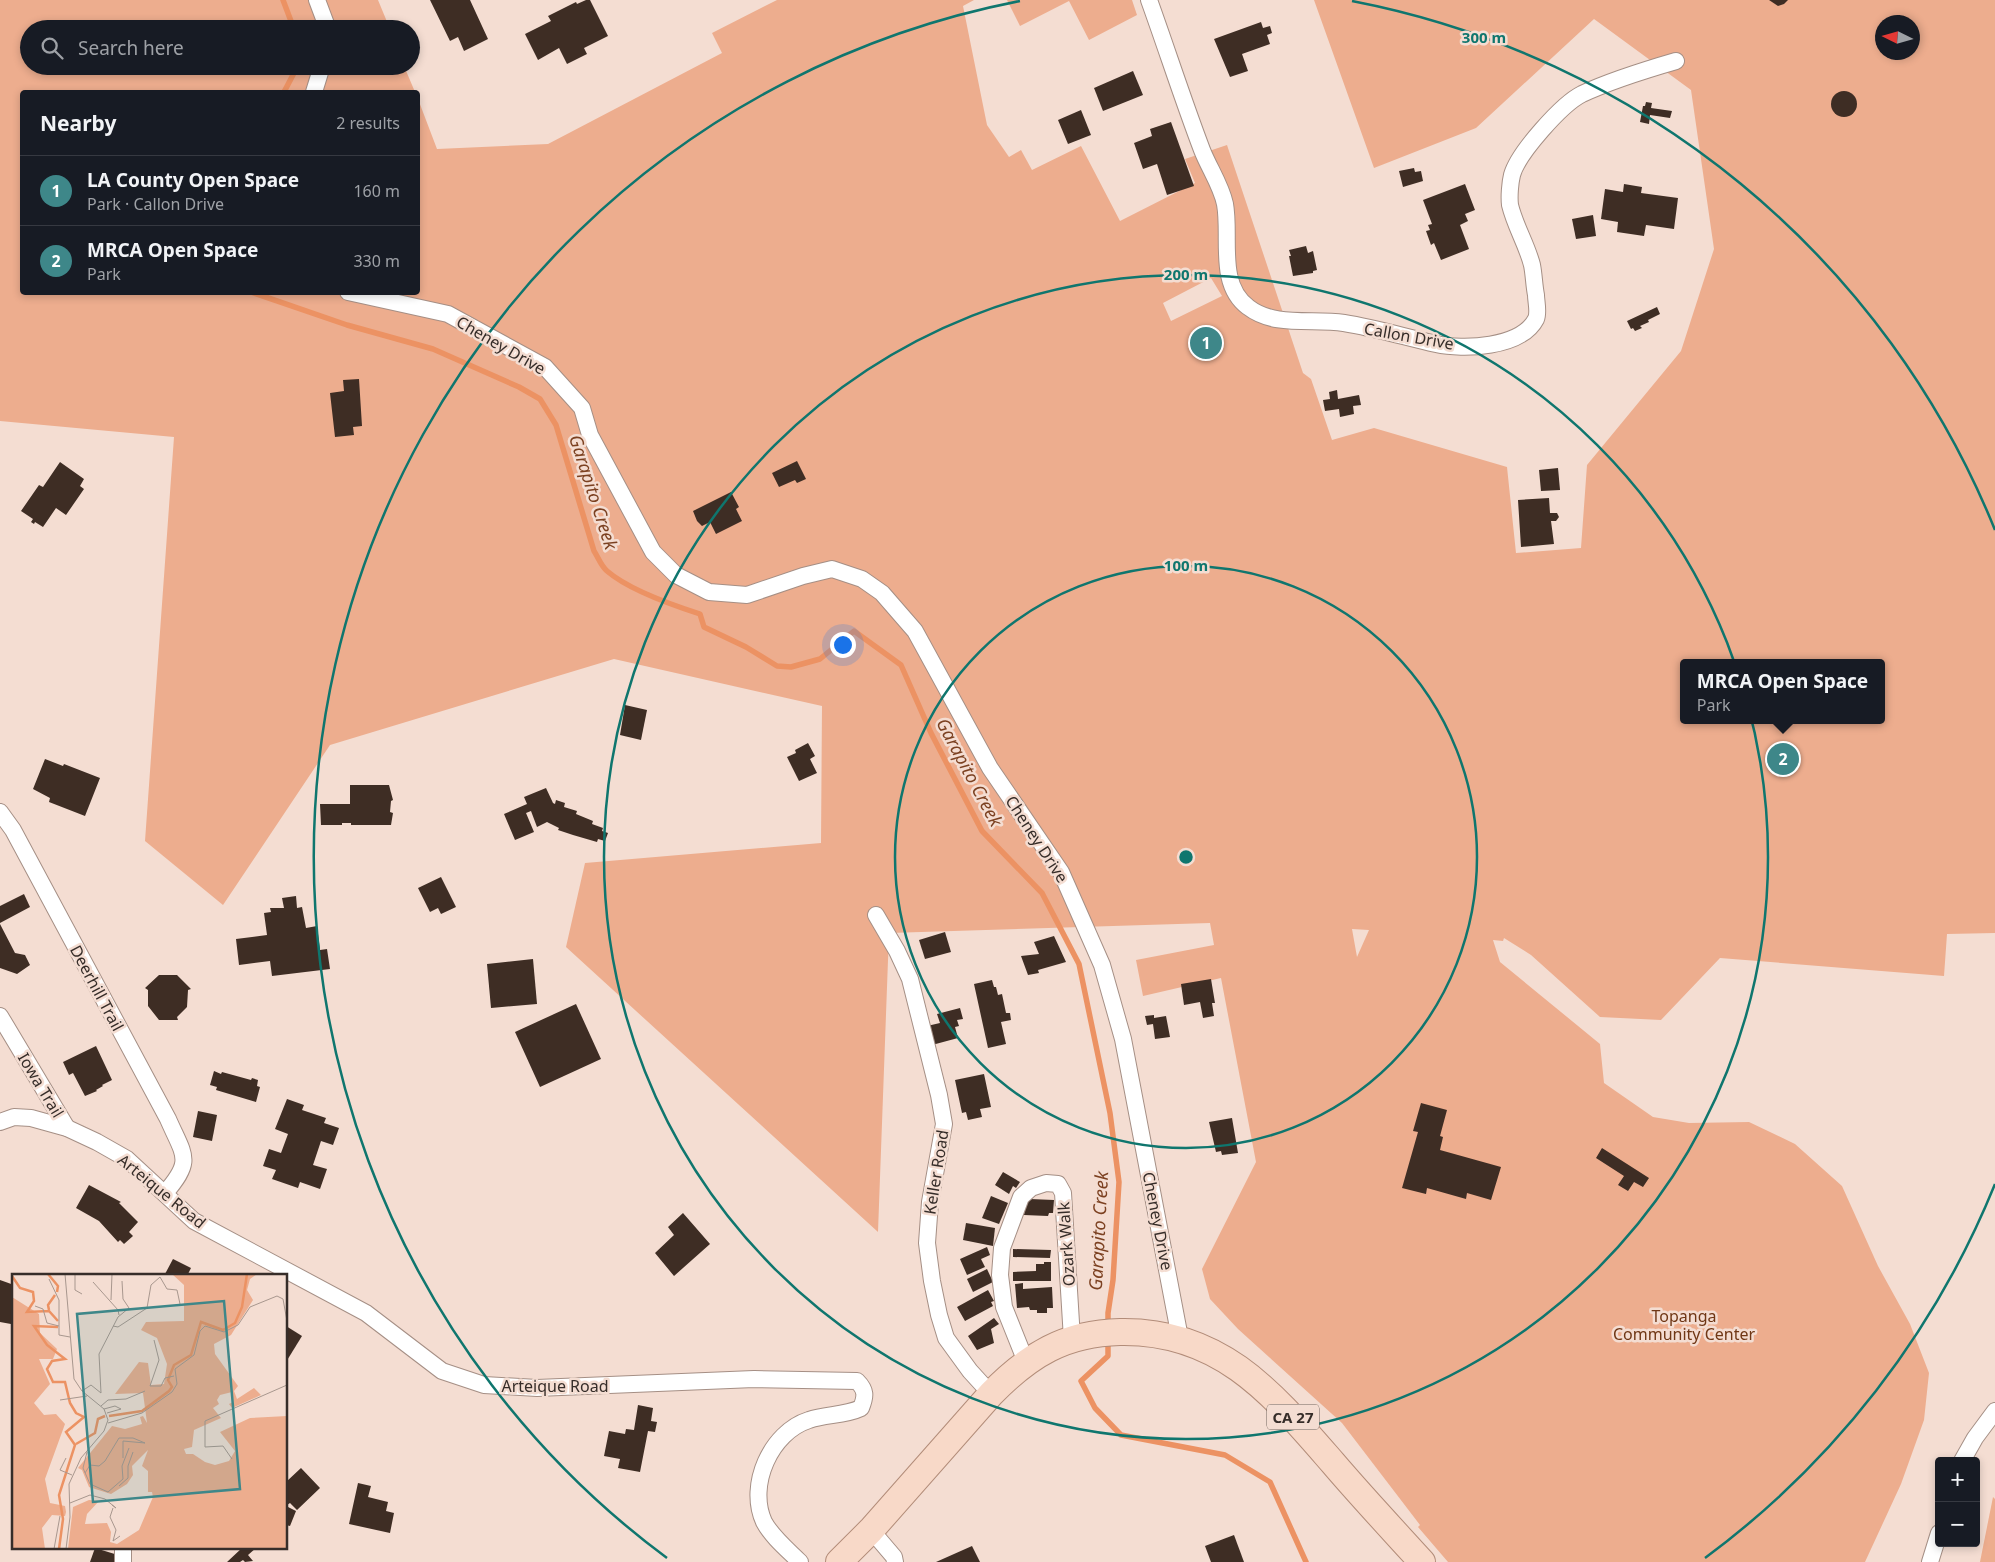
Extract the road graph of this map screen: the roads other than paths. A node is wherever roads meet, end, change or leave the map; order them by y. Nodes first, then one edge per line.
1 (317, 0) edge
2 (1149, 0) edge
3 (324, 20) edge
4 (1676, 61) dead end
5 (319, 75) edge
6 (315, 90) edge
7 (362, 295) edge
8 (0, 812) edge
9 (876, 915) dead end
10 (0, 1016) edge
11 (0, 1122) edge
12 (67, 1128) junction
13 (165, 1193) junction
14 (1079, 1337) junction
15 (1180, 1338) junction
16 (1026, 1362) junction
17 (991, 1394) junction
18 (1995, 1411) edge
19 (1964, 1457) edge
20 (871, 1530) junction
21 (1935, 1546) edge
22 (800, 1562) edge
23 (839, 1562) edge
24 (895, 1562) edge
25 (1422, 1562) edge
26 (1930, 1562) edge

1 - 3 street
2 - 4 street, Callon Drive
5 - 6 street
7 - 15 street, Cheney Drive
8 - 13 street, Deerhill Trail
9 - 17 street, Keller Road
10 - 12 street, Iowa Trail
11 - 12 street, Arteique Road
12 - 13 street, Arteique Road
13 - 22 street, Arteique Road
14 - 15 main road, CA 27
14 - 16 main road, CA 27
14 - 16 street, Ozark Walk
15 - 25 main road, CA 27
16 - 17 main road, CA 27
17 - 20 main road, CA 27
18 - 19 street
20 - 23 main road, CA 27
20 - 24 street
21 - 26 street

